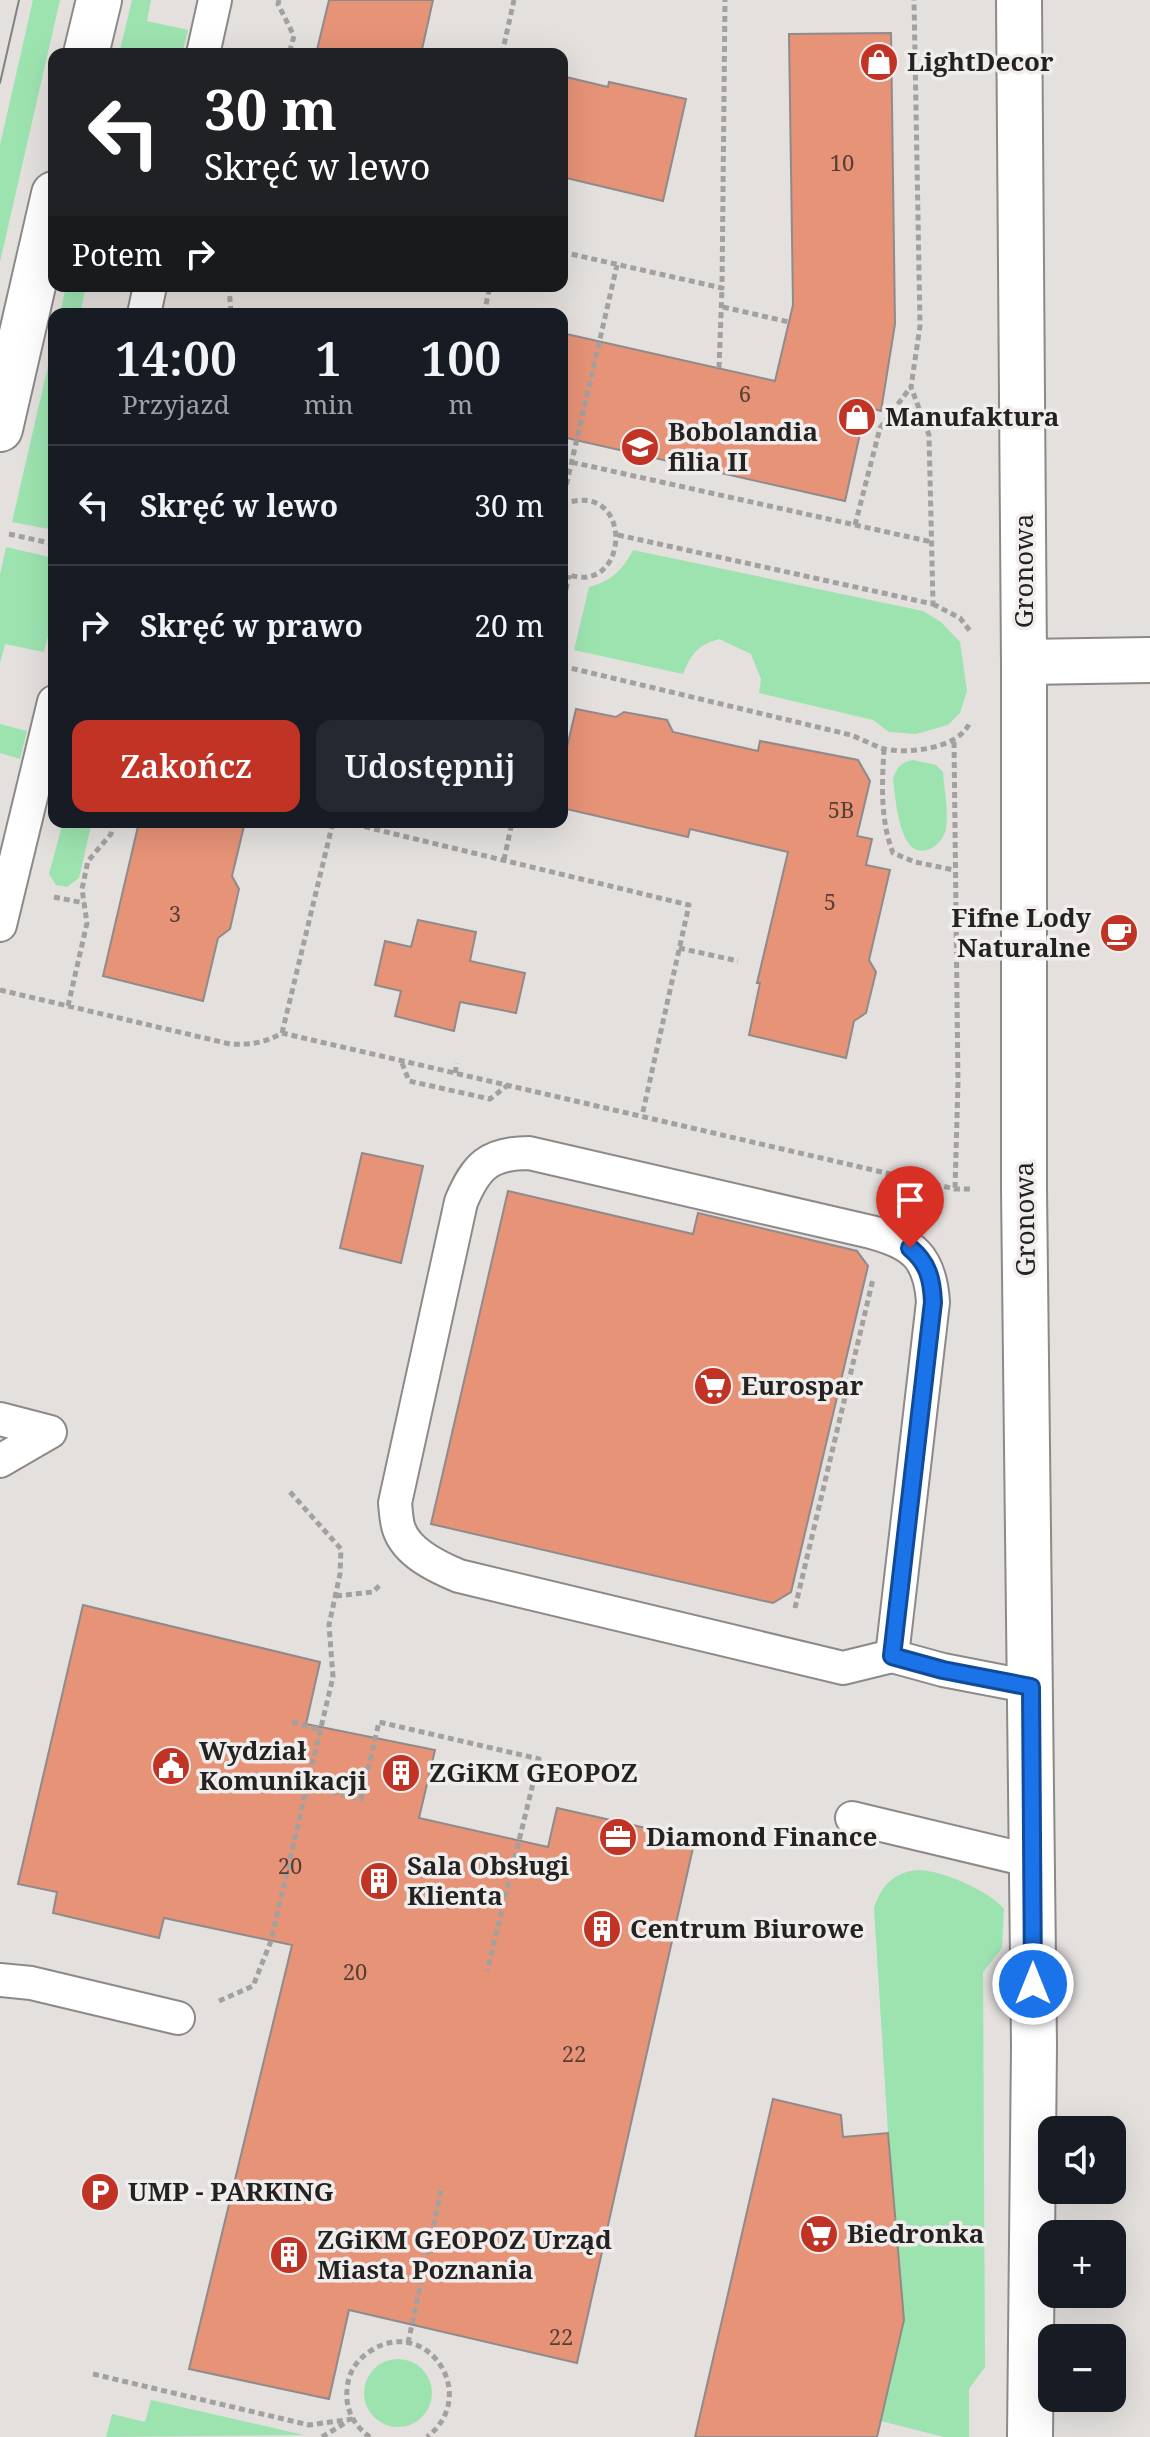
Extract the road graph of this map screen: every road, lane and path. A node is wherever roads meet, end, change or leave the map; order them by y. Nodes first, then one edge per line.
1 (99, 0) edge
2 (215, 0) edge
3 (279, 0) edge
4 (514, 0) edge
5 (725, 0) edge
6 (914, 0) edge
7 (1019, 0) edge
8 (87, 48) edge
9 (204, 48) edge
10 (291, 48) edge
11 (503, 48) edge
12 (48, 220) edge
13 (568, 253) edge
14 (617, 265) junction
15 (722, 288) junction
16 (723, 307) junction
17 (789, 322) dead end
18 (719, 368) dead end
19 (911, 387) junction
20 (0, 429) edge
21 (568, 461) edge
22 (573, 462) junction
23 (568, 481) edge
24 (568, 503) edge
25 (855, 525) junction
26 (9, 534) dead end
27 (618, 535) junction
28 (932, 542) junction
29 (48, 543) edge
30 (569, 575) joint
31 (568, 580) edge
32 (933, 604) junction
33 (979, 643) dead end
34 (1150, 660) edge
35 (1024, 662) junction
36 (568, 667) edge
37 (970, 721) dead end
38 (48, 727) edge
39 (954, 742) junction
40 (884, 749) junction
41 (112, 828) edge
42 (332, 828) edge
43 (370, 828) edge
44 (511, 828) edge
45 (504, 860) junction
46 (954, 870) junction
47 (0, 925) edge
48 (679, 948) junction
49 (738, 961) dead end
50 (0, 990) edge
51 (68, 1006) junction
52 (282, 1033) junction
53 (402, 1062) junction
54 (457, 1063) dead end
55 (455, 1073) junction
56 (508, 1085) junction
57 (642, 1116) junction
58 (882, 1172) junction
59 (955, 1189) junction
60 (1024, 1189) junction
61 (871, 1232) junction
62 (0, 1419) edge
63 (0, 1461) edge
64 (290, 1492) dead end
65 (784, 1654) junction
66 (892, 1656) junction
67 (1031, 1687) junction
68 (292, 1722) dead end
69 (321, 1730) junction
70 (307, 1786) junction
71 (852, 1818) dead end
72 (1032, 1861) junction
73 (487, 1971) dead end
74 (0, 1980) edge
75 (178, 2018) joint
76 (442, 2186) dead end
77 (408, 2343) junction
78 (93, 2374) dead end
79 (353, 2419) junction
80 (322, 2437) edge
81 (370, 2437) edge
82 (427, 2437) edge
83 (1030, 2437) edge

1 - 8 street
2 - 9 lane
3 - 10 path
4 - 11 path
5 - 15 path
6 - 19 path
7 - 35 street, Gronowa
12 - 20 street
13 - 14 path
14 - 15 path
14 - 22 path
15 - 16 path
16 - 17 path
16 - 18 path
19 - 25 path
19 - 28 path
21 - 22 path
22 - 23 path
22 - 25 path
24 - 27 path
25 - 28 path
26 - 29 path
27 - 30 path
27 - 32 path
28 - 32 path
30 - 31 path
32 - 33 path
34 - 35 street
35 - 60 street, Gronowa
36 - 40 path
37 - 39 path
38 - 47 lane
39 - 40 path
39 - 46 path
40 - 46 path
41 - 51 path
42 - 52 path
43 - 45 path
44 - 45 path
45 - 48 path
46 - 59 path
48 - 49 path
48 - 57 path
50 - 51 path
51 - 52 path
52 - 53 path
53 - 55 path
53 - 56 path
54 - 55 path
55 - 56 path
56 - 57 path
57 - 58 path
58 - 59 path
58 - 61 path
59 - 60 path
60 - 67 street, Gronowa
61 - 65 path
61 - 65 lane
61 - 66 lane
62 - 63 lane
64 - 69 path
65 - 66 lane
66 - 67 lane
67 - 72 street, Gronowa
68 - 69 path
69 - 70 path
70 - 73 path
70 - 75 path
71 - 72 lane
72 - 83 street, Gronowa
74 - 75 lane
76 - 77 path
77 - 79 path
77 - 82 path
78 - 79 path
79 - 80 path
79 - 81 path

